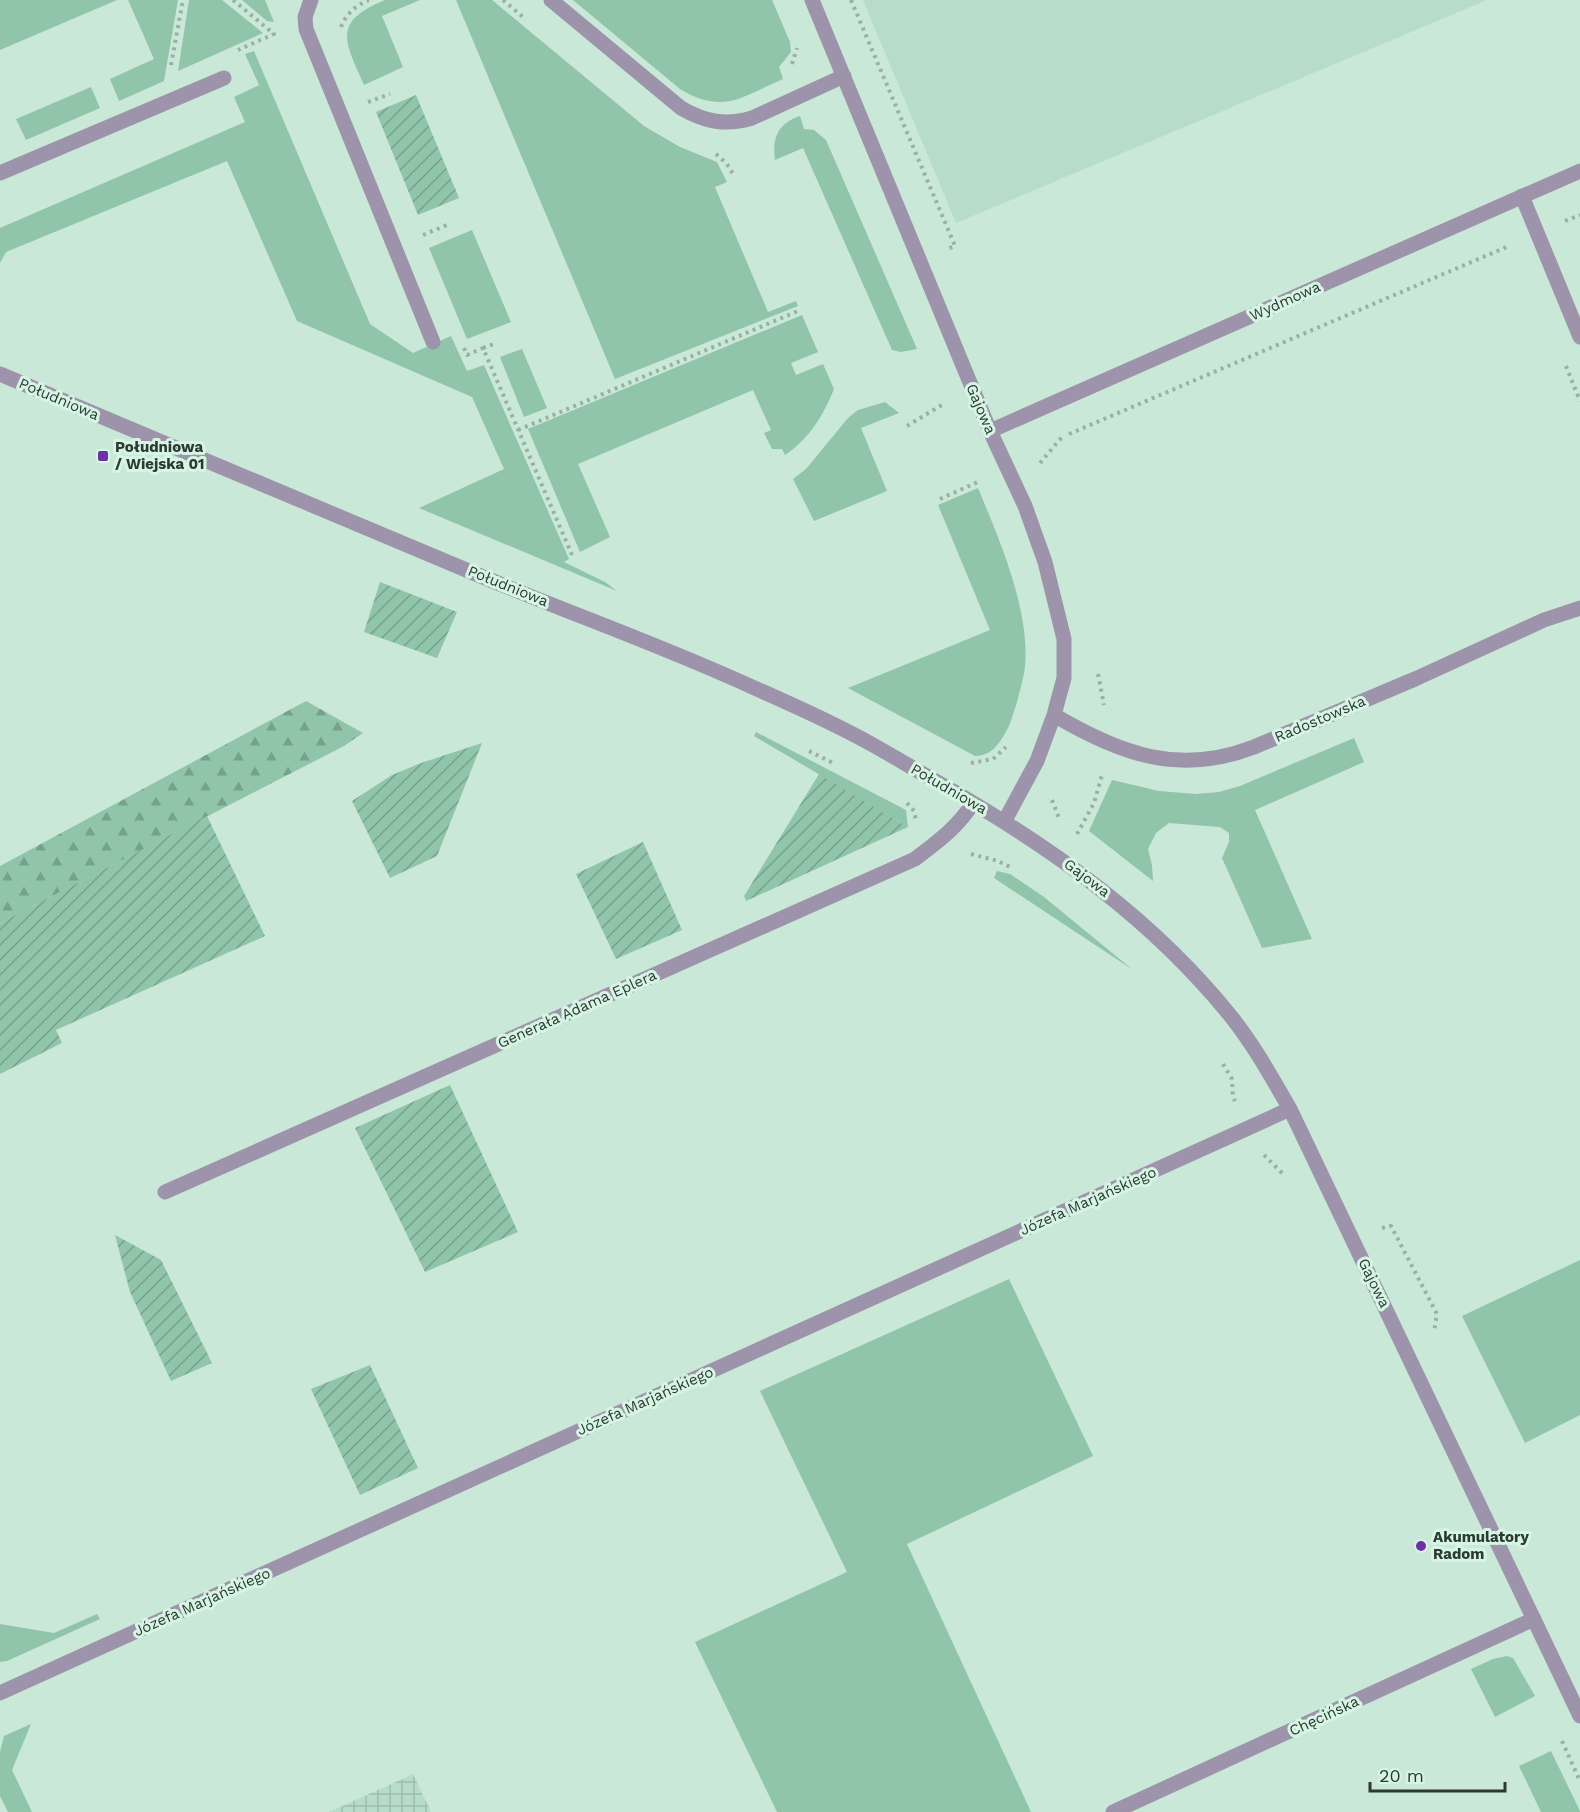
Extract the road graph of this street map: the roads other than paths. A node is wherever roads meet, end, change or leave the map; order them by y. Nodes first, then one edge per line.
1 (311, 0) edge
2 (551, 0) edge
3 (812, 0) edge
4 (844, 76) junction
5 (224, 78) dead end
6 (1580, 171) edge
7 (0, 173) edge
8 (1522, 196) junction
9 (1580, 338) edge
10 (433, 342) dead end
11 (0, 374) edge
12 (990, 431) junction
13 (1580, 608) edge
14 (1054, 716) junction
15 (973, 803) junction
16 (1004, 822) junction
17 (1290, 1109) junction
18 (165, 1192) dead end
19 (1534, 1619) junction
20 (0, 1693) edge
21 (1580, 1716) edge
22 (1113, 1812) edge

1 - 10 street
2 - 4 street
3 - 4 street, Gajowa
4 - 12 street, Gajowa
5 - 7 street
6 - 8 street, Wydmowa
8 - 9 street
8 - 12 street, Wydmowa
11 - 15 street, Południowa
12 - 14 street, Gajowa
13 - 14 street, Radostowska
14 - 16 street, Gajowa
15 - 16 street, Południowa
15 - 18 street, Generała Adama Eplera
16 - 17 street, Gajowa
17 - 19 street, Gajowa
17 - 20 street, Józefa Marjańskiego
19 - 21 street, Gajowa
19 - 22 street, Chęcińska

